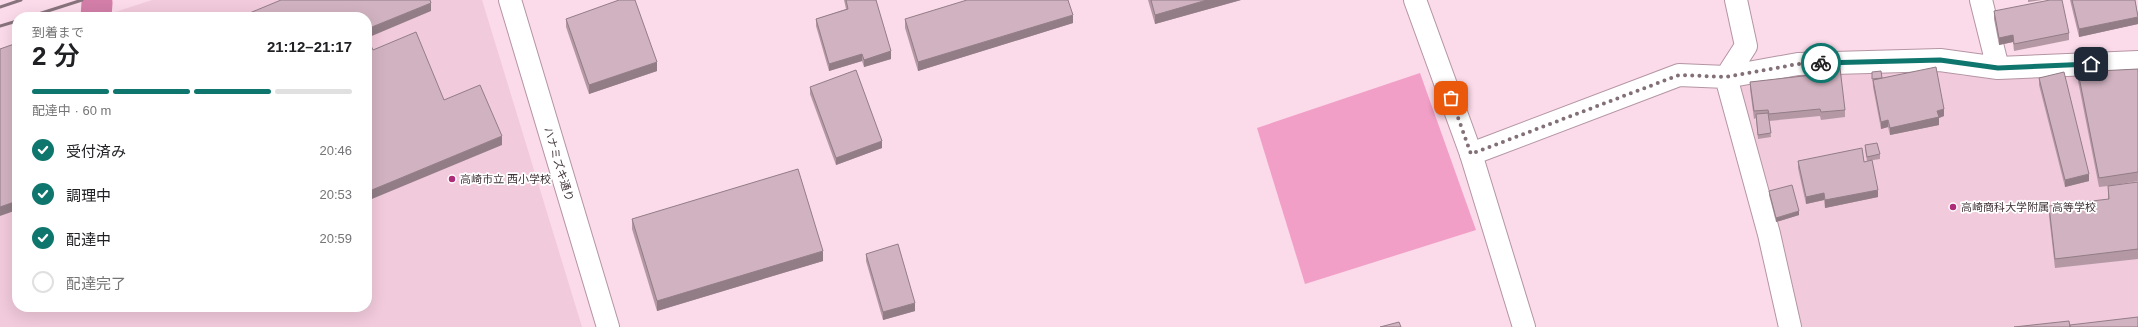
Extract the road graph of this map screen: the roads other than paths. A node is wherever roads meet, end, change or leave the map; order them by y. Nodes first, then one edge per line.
1 (510, 0) edge
2 (1418, 0) edge
3 (1736, 0) edge
4 (1981, 0) edge
5 (2138, 62) edge
6 (1998, 68) junction
7 (1726, 77) junction
8 (1471, 154) junction
9 (608, 327) edge
10 (1524, 327) edge
11 (1790, 327) edge

1 - 9 street, ハナミズキ通り
2 - 8 street
3 - 7 street
4 - 6 street
5 - 6 street
6 - 7 street
7 - 8 street
7 - 11 street
8 - 10 street

